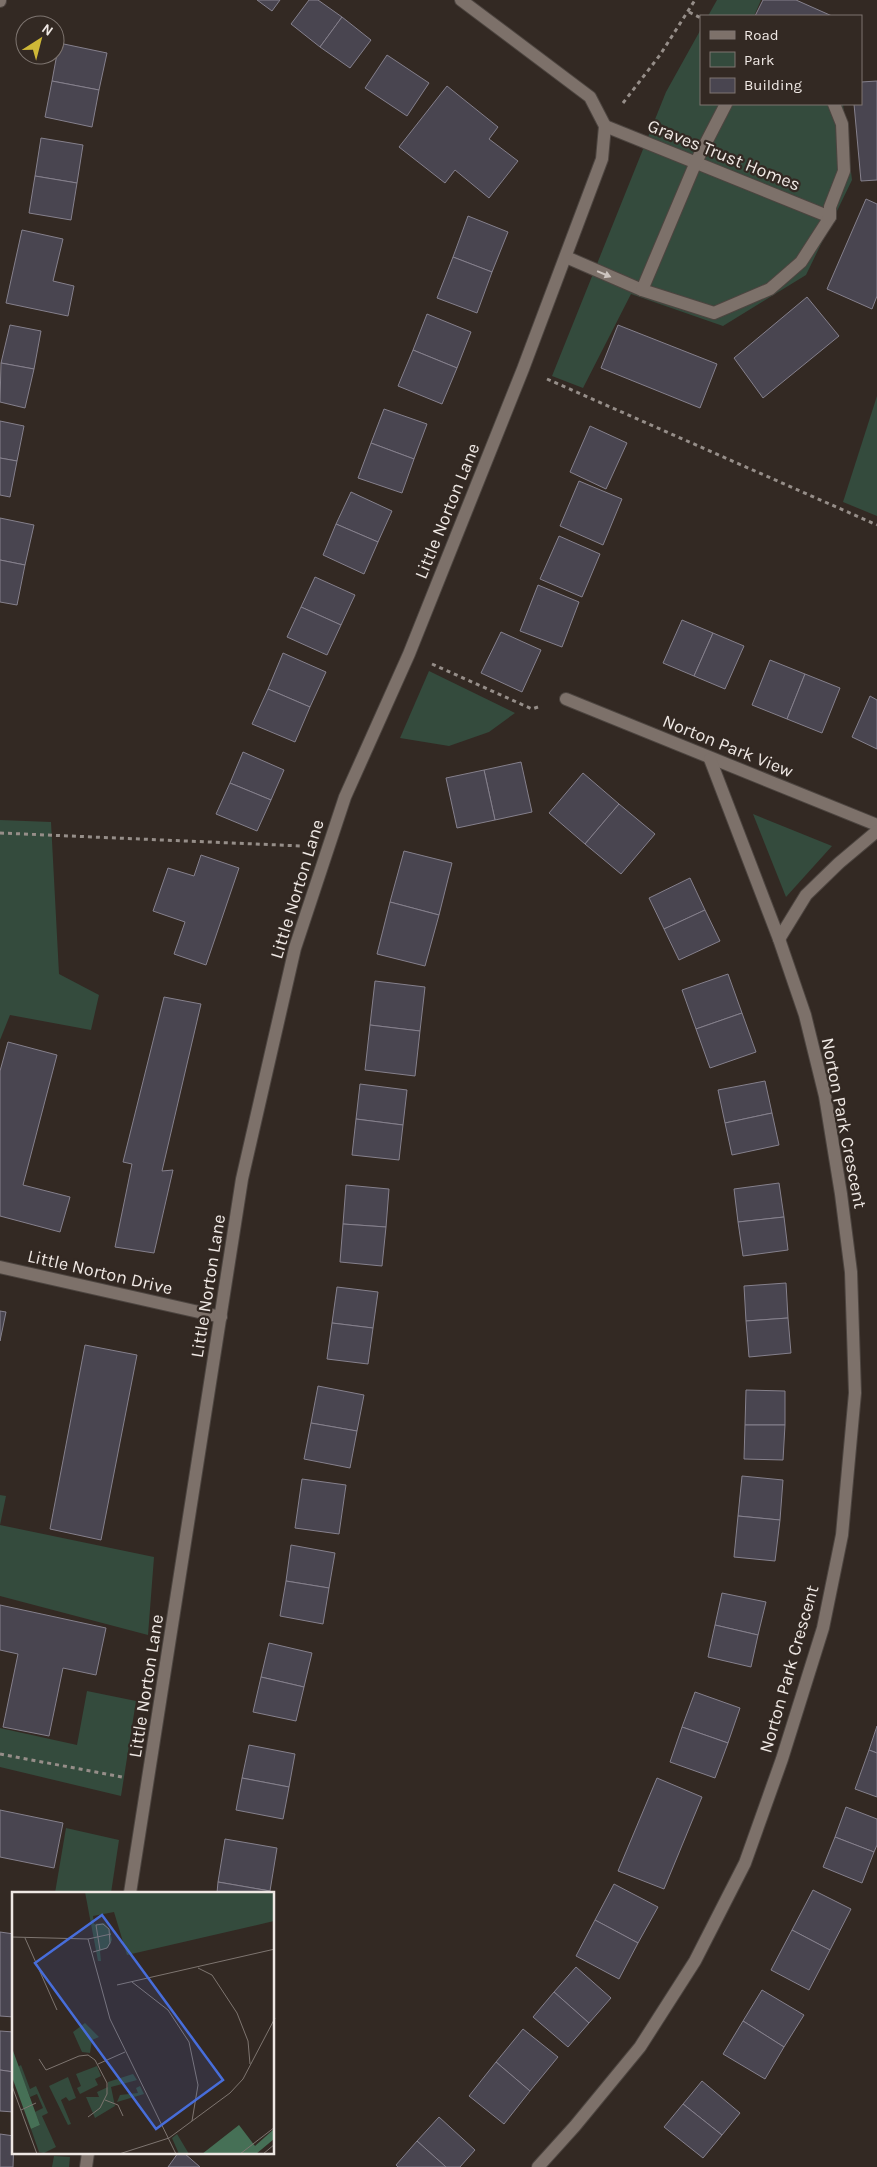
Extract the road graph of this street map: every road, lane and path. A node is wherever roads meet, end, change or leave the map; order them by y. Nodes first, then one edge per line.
1 (461, 0) edge
2 (695, 0) edge
3 (689, 12) junction
4 (700, 18) edge
5 (725, 105) edge
6 (834, 105) edge
7 (605, 126) junction
8 (696, 162) junction
9 (830, 216) junction
10 (566, 257) junction
11 (642, 290) junction
12 (523, 369) junction
13 (877, 525) edge
14 (409, 654) junction
15 (566, 699) joint
16 (710, 759) junction
17 (877, 824) edge
18 (877, 831) edge
19 (0, 833) edge
20 (328, 847) junction
21 (779, 939) junction
22 (0, 1267) edge
23 (221, 1317) junction
24 (0, 1754) edge
25 (149, 1782) junction
26 (130, 1892) edge
27 (88, 2154) edge
28 (86, 2167) edge
29 (538, 2167) edge

1 - 7 street
2 - 3 path
3 - 4 path
3 - 7 path
5 - 8 street
6 - 9 street
7 - 8 street, Graves Trust Homes
7 - 10 street, Little Norton Lane
8 - 9 street, Graves Trust Homes
8 - 11 street
9 - 11 street
10 -> 11 street
10 - 12 street, Little Norton Lane
12 - 13 path
12 - 14 street, Little Norton Lane
14 - 15 path
14 - 20 street, Little Norton Lane
15 - 16 street, Norton Park View
16 - 17 street, Norton Park View
16 - 21 street, Norton Park Crescent
18 - 21 street
19 - 20 path
20 - 23 street, Little Norton Lane
21 - 29 street, Norton Park Crescent
22 - 23 street, Little Norton Drive
23 - 25 street, Little Norton Lane
24 - 25 path
25 - 26 street, Little Norton Lane
27 - 28 street

